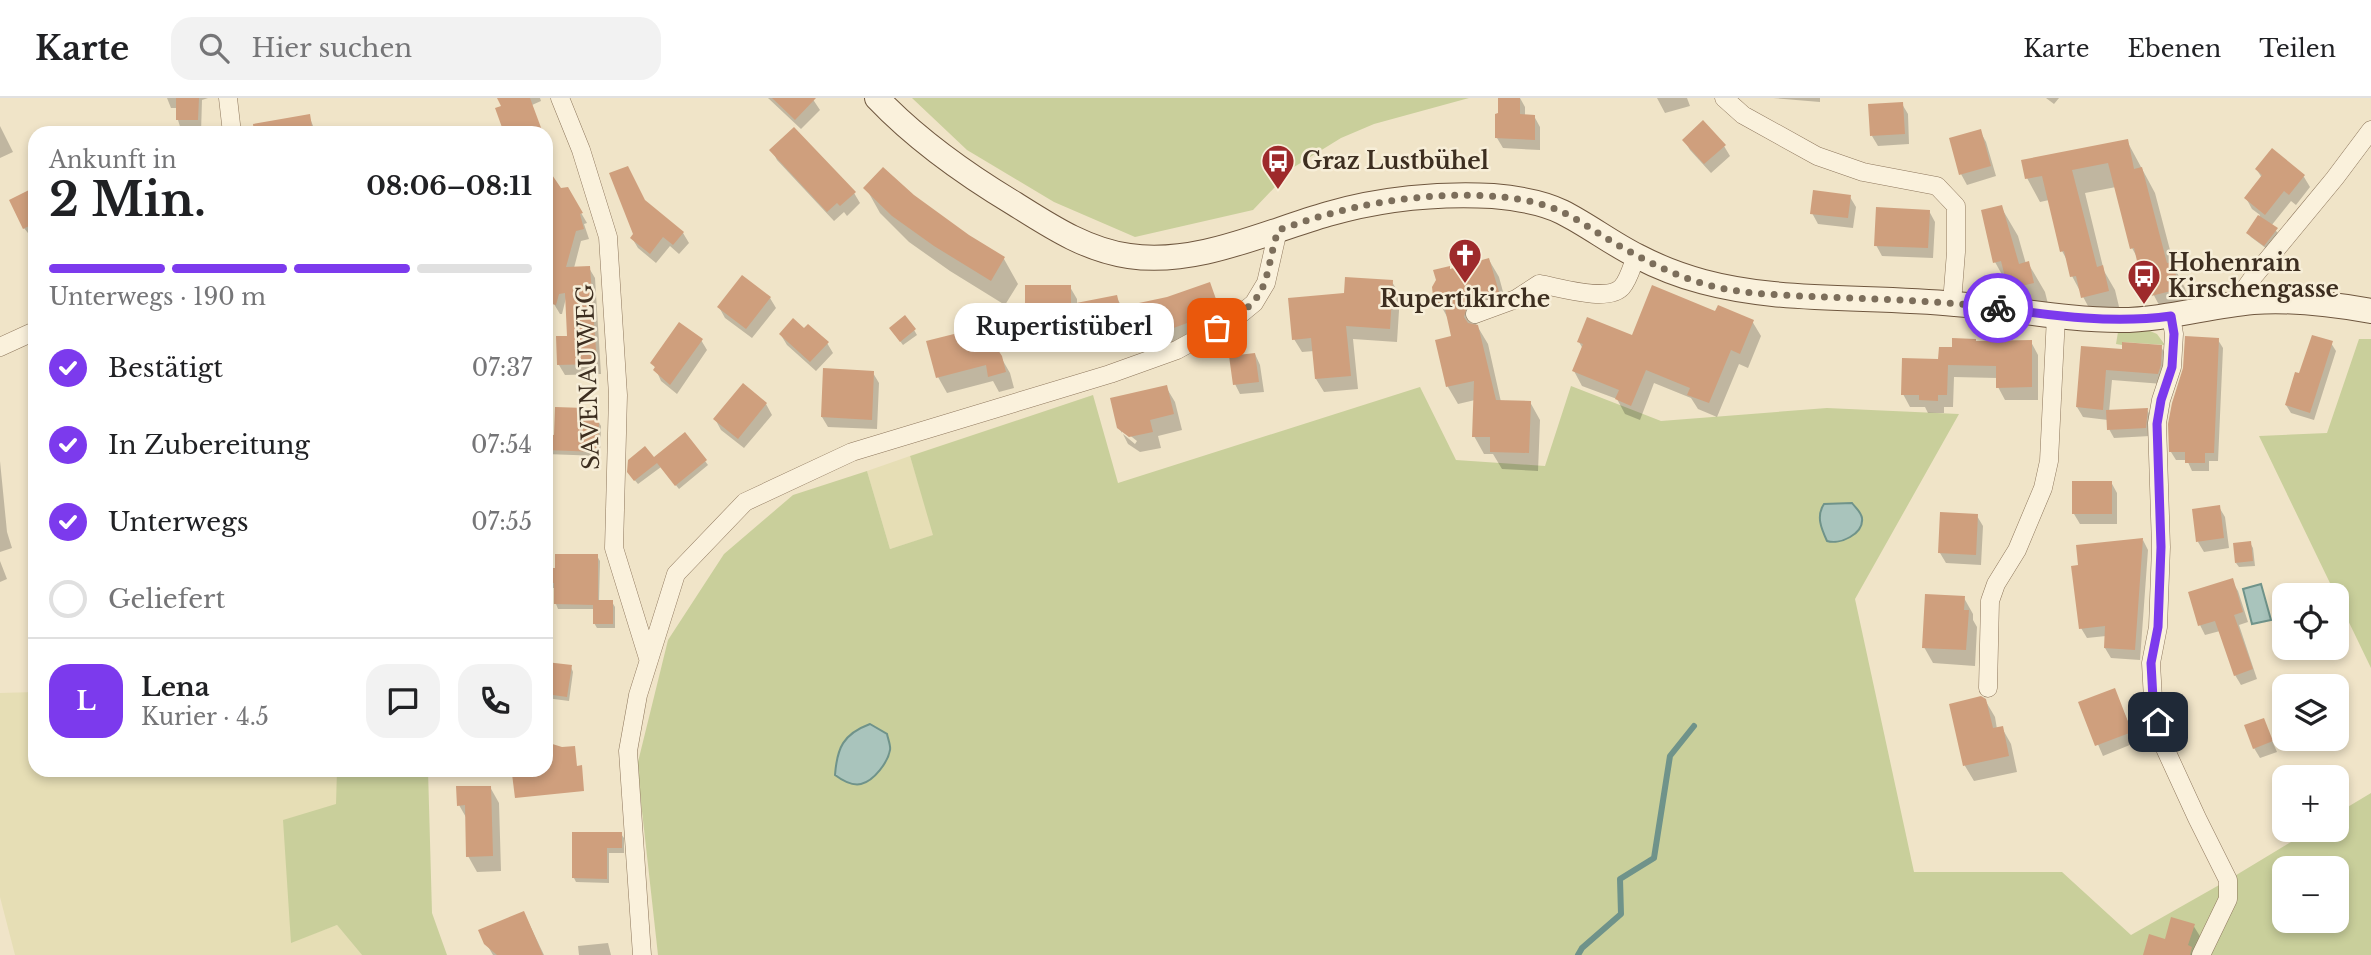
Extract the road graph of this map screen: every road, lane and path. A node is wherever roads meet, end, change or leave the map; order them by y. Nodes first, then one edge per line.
1 (228, 98) edge
2 (560, 98) edge
3 (877, 98) edge
4 (1724, 98) edge
5 (231, 126) edge
6 (2371, 130) edge
7 (1278, 230) junction
8 (1636, 256) junction
9 (1952, 303) junction
10 (2238, 305) junction
11 (2371, 311) edge
12 (1475, 314) dead end
13 (2056, 316) junction
14 (2171, 316) junction
15 (28, 334) edge
16 (0, 346) edge
17 (648, 658) junction
18 (1988, 688) dead end
19 (642, 955) edge
20 (2201, 955) edge

1 - 5 street
2 - 17 street, SAVENAUWEG
3 - 7 main road
4 - 9 street
6 - 10 street
7 - 8 main road
7 - 17 street
8 - 9 main road
8 - 12 street
9 - 13 main road
10 - 11 main road
10 - 14 main road
13 - 14 main road
13 - 18 street
14 - 20 street
15 - 16 street
17 - 19 street

